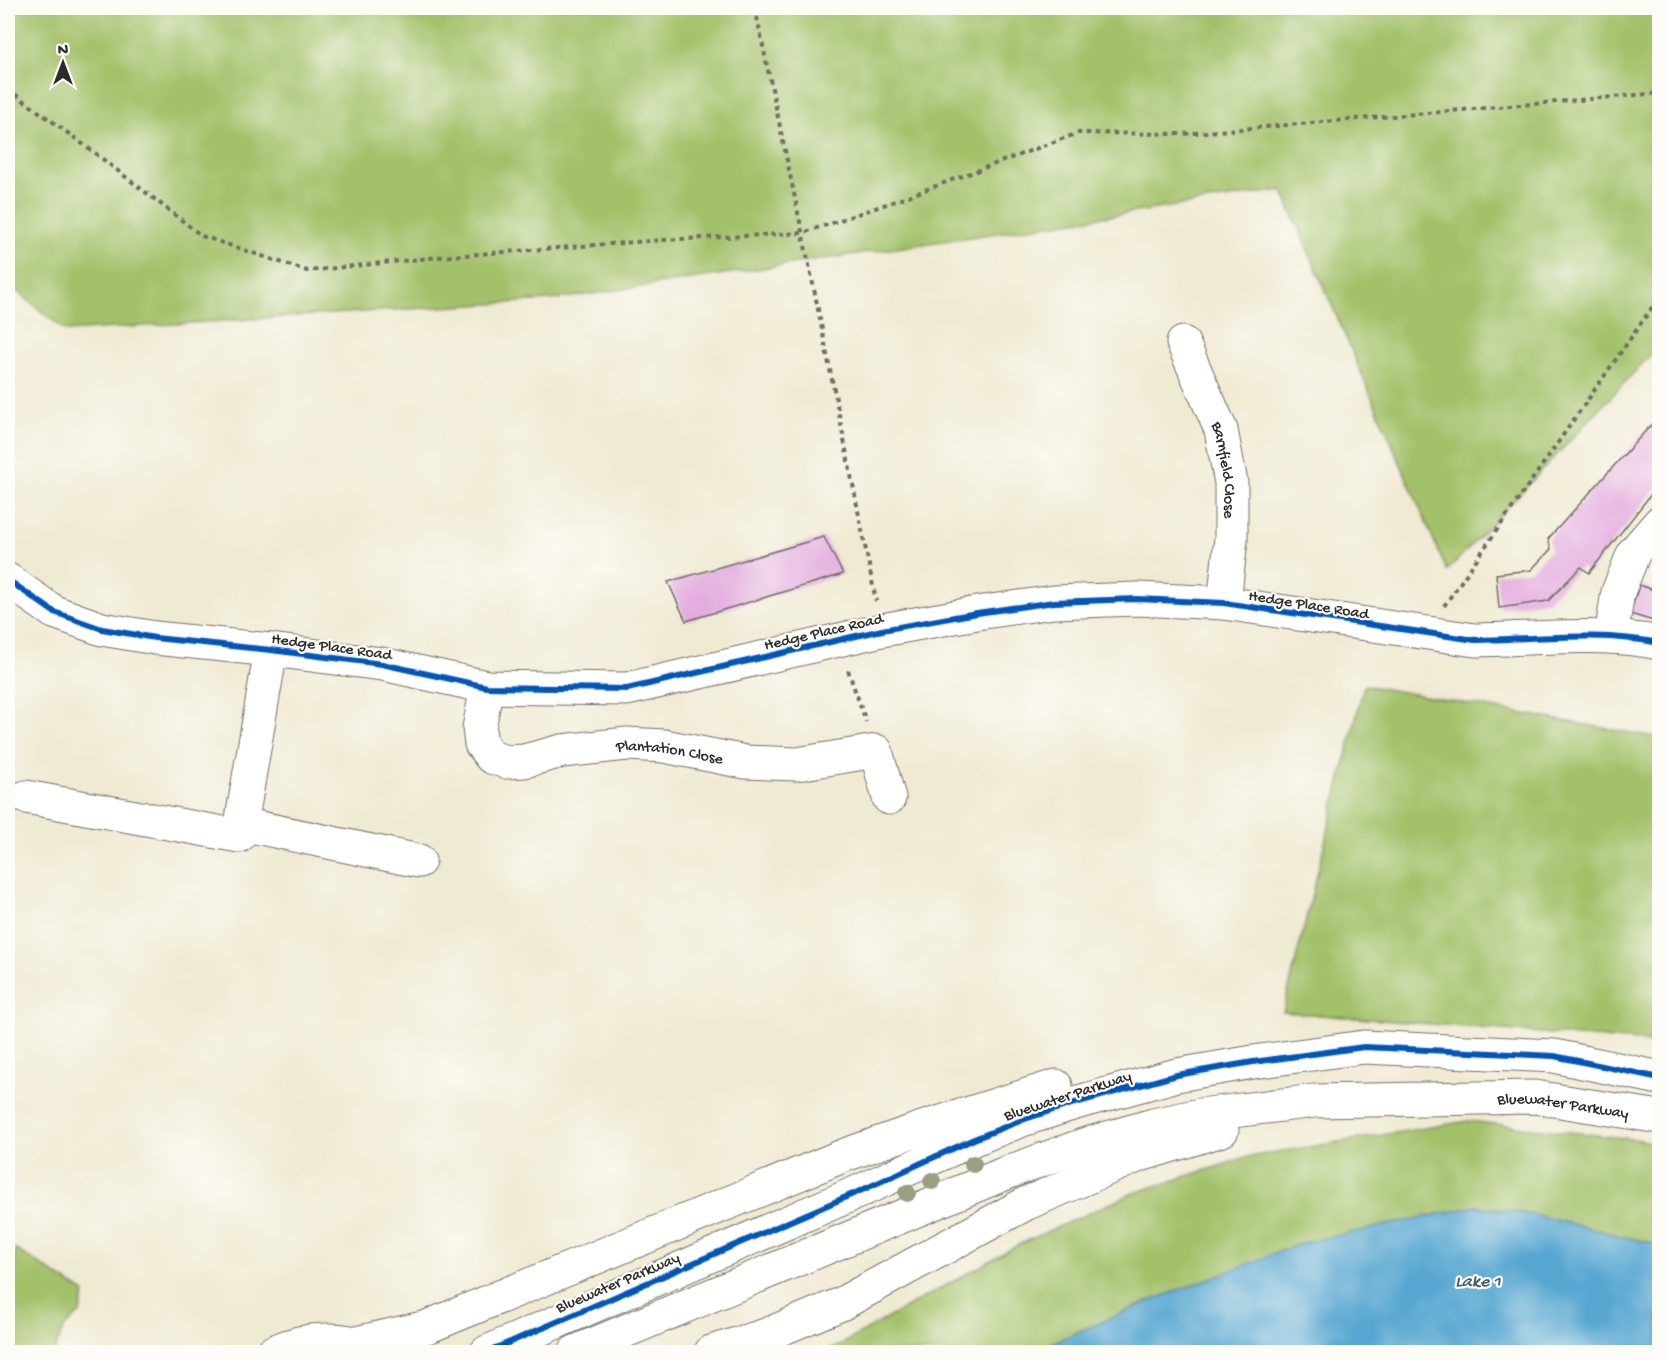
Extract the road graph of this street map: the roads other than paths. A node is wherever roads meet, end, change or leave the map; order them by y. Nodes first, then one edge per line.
1 (1184, 343) dead end
2 (1659, 522) edge
3 (8, 580) edge
4 (1224, 603) junction
5 (1611, 637) junction
6 (1659, 644) edge
7 (271, 650) junction
8 (487, 687) junction
9 (26, 797) dead end
10 (889, 798) dead end
11 (241, 824) junction
12 (419, 861) dead end
13 (1364, 1047) junction
14 (1659, 1078) edge
15 (1315, 1101) junction
16 (1659, 1117) edge
17 (374, 1348) edge
18 (273, 1353) edge
19 (487, 1353) edge
20 (575, 1353) edge
21 (711, 1353) edge

1 - 4 street, Barnfield Close
2 - 5 street
3 - 7 street, Hedge Place Road
4 - 5 street, Hedge Place Road
4 - 8 street, Hedge Place Road
5 - 6 street, Hedge Place Road
7 - 8 street, Hedge Place Road
7 - 11 street
8 - 10 street, Plantation Close
9 - 11 street
11 - 12 street
13 - 14 street, Bluewater Parkway
13 - 17 street
13 - 19 street, Bluewater Parkway
15 - 16 street, Bluewater Parkway
15 - 20 street, Bluewater Parkway
15 - 21 street
17 - 18 street

